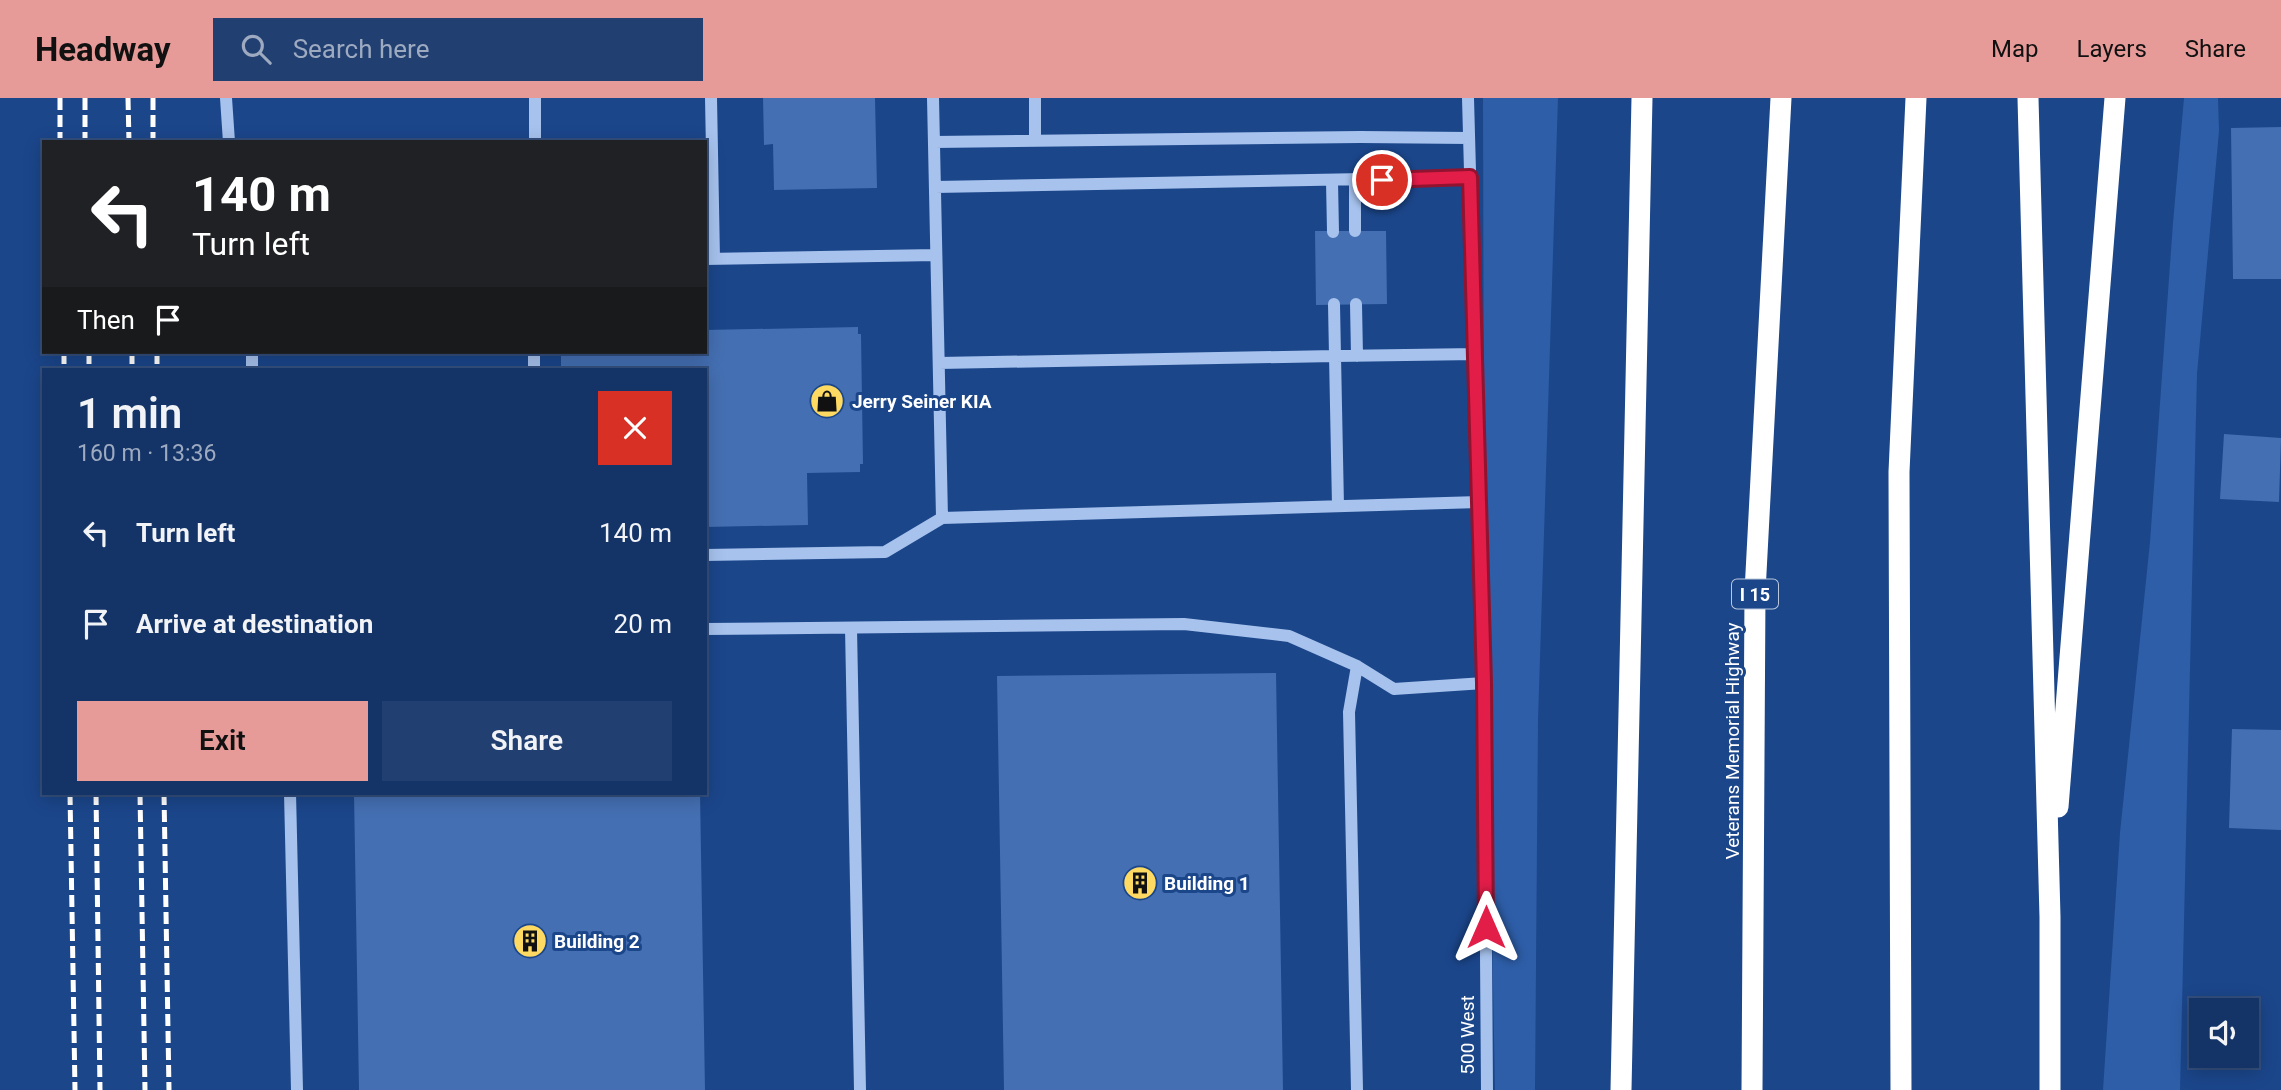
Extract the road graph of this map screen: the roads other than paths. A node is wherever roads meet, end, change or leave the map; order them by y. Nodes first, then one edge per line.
1 (226, 98) edge
2 (534, 98) edge
3 (711, 98) edge
4 (933, 98) edge
5 (1035, 98) edge
6 (1468, 98) edge
7 (1642, 98) edge
8 (1781, 98) edge
9 (1916, 98) edge
10 (2028, 98) edge
11 (2115, 98) edge
12 (1469, 138) junction
13 (229, 140) edge
14 (535, 140) edge
15 (1035, 141) junction
16 (934, 142) junction
17 (709, 159) edge
18 (1470, 177) junction
19 (1332, 181) junction
20 (1355, 181) junction
21 (935, 187) junction
22 (1355, 231) dead end
23 (1333, 232) dead end
24 (936, 256) junction
25 (710, 259) edge
26 (1334, 304) dead end
27 (1356, 304) dead end
28 (1476, 354) junction
29 (1335, 356) junction
30 (1357, 356) junction
31 (939, 363) junction
32 (1479, 502) junction
33 (1338, 506) junction
34 (942, 518) junction
35 (707, 555) edge
36 (851, 628) junction
37 (707, 629) edge
38 (1357, 667) junction
39 (1484, 683) junction
40 (290, 795) edge
41 (2050, 917) junction
42 (297, 1090) edge
43 (860, 1090) edge
44 (1357, 1090) edge
45 (1487, 1090) edge
46 (1621, 1090) edge
47 (1752, 1090) edge
48 (1900, 1090) edge
49 (2050, 1090) edge

1 - 13 street
2 - 14 street
3 - 17 street
4 - 16 street
5 - 15 street
6 - 12 street, 500 West
7 - 46 highway
8 - 47 highway, Veterans Memorial Highway / I 15
9 - 48 highway
10 - 41 highway
11 - 41 highway
12 - 15 street
12 - 18 street, 500 West
15 - 16 street
16 - 21 street
17 - 25 street
18 - 20 street
18 - 28 street, 500 West
19 - 20 street
19 - 21 street
19 - 23 street
20 - 22 street
21 - 24 street
24 - 25 street
24 - 31 street
26 - 29 street
27 - 30 street
28 - 30 street
28 - 32 street, 500 West
29 - 30 street
29 - 31 street
29 - 33 street
31 - 34 street
32 - 33 street
32 - 39 street, 500 West
33 - 34 street
34 - 35 street
36 - 37 street
36 - 38 street
36 - 43 street
38 - 39 street
38 - 44 street
39 - 45 street, 500 West
40 - 42 street
41 - 49 highway

